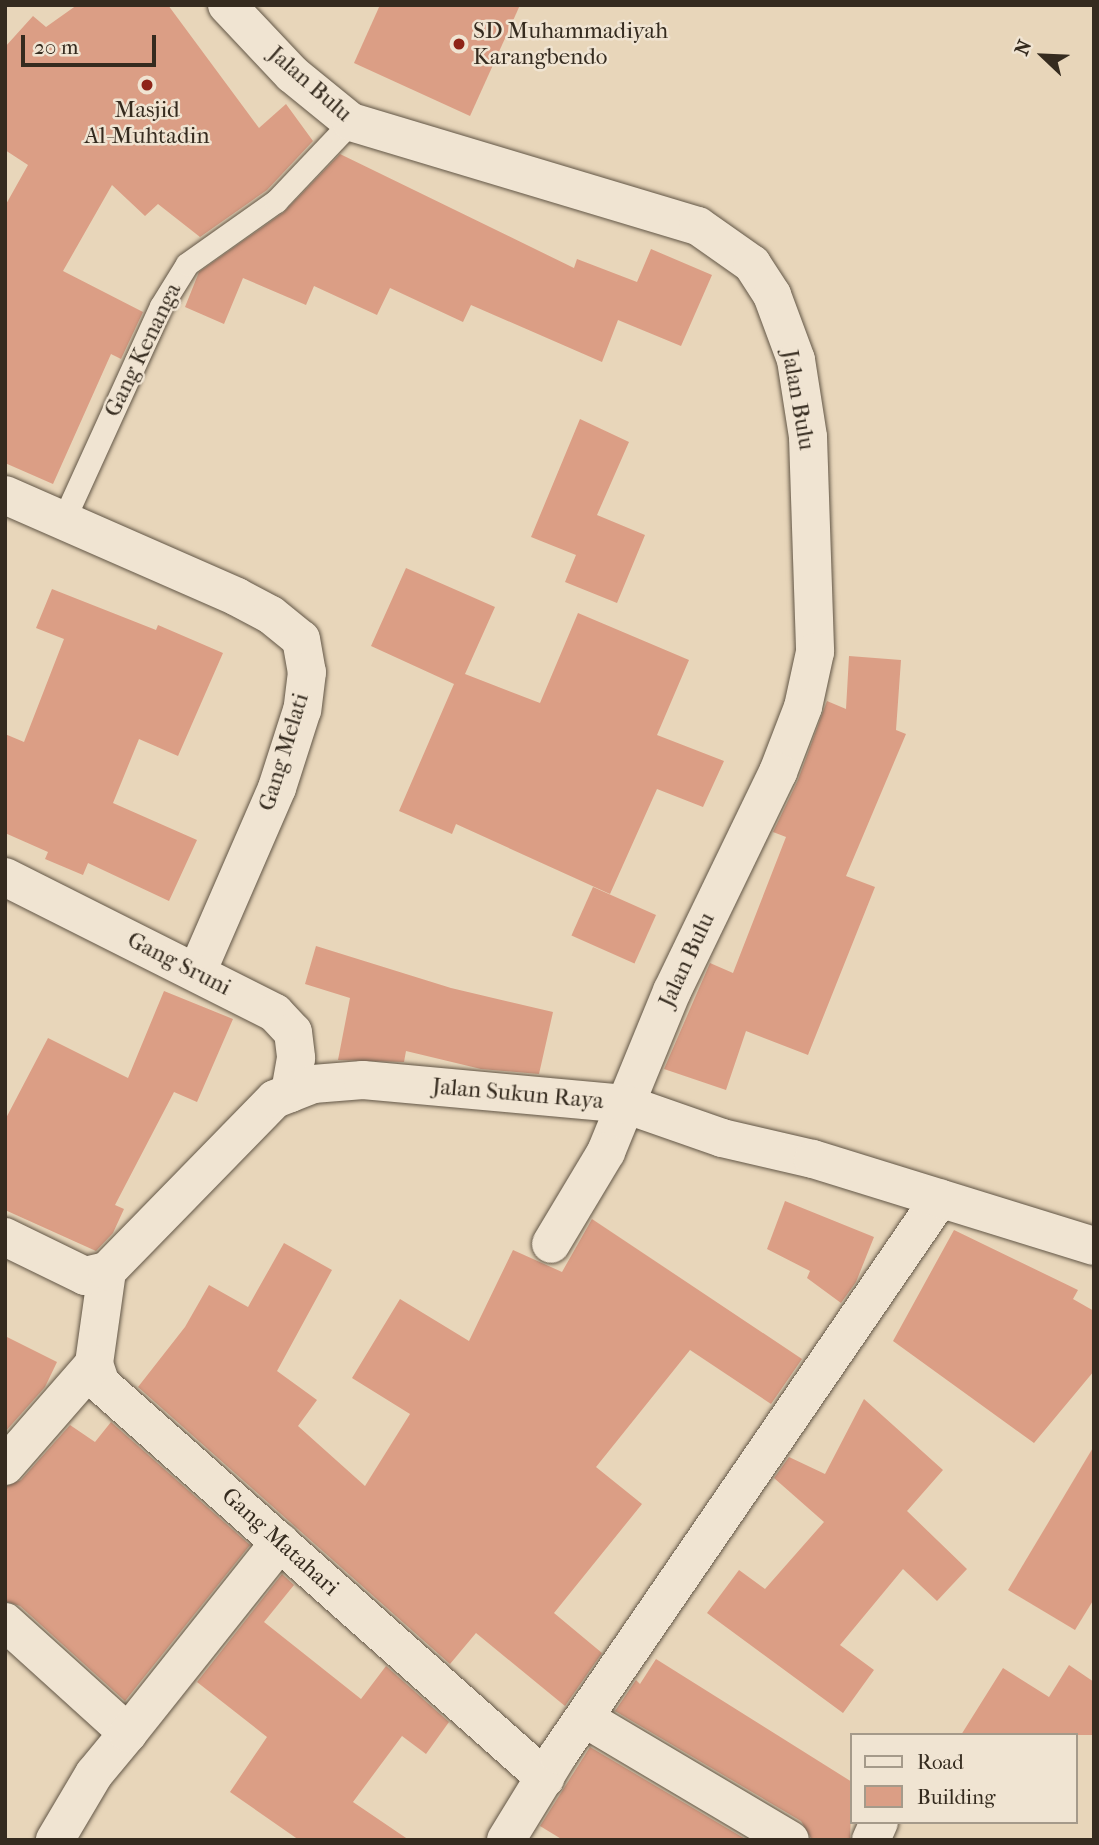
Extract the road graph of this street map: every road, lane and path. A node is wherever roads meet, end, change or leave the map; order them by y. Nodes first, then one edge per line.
1 (227, 5) edge
2 (351, 122) junction
3 (5, 495) edge
4 (63, 522) junction
5 (5, 877) edge
6 (197, 972) junction
7 (290, 1093) junction
8 (625, 1104) junction
9 (940, 1198) junction
10 (5, 1237) edge
11 (551, 1244) dead end
12 (1094, 1246) edge
13 (107, 1270) junction
14 (94, 1364) junction
15 (5, 1466) edge
16 (280, 1542) junction
17 (5, 1622) edge
18 (586, 1719) junction
19 (128, 1733) junction
20 (545, 1778) junction
21 (878, 1824) edge
22 (55, 1840) edge
23 (506, 1840) edge
24 (790, 1840) edge
25 (870, 1840) edge

1 - 2 street, Jalan Bulu
2 - 4 lane, Gang Kenanga
2 - 8 street, Jalan Bulu
3 - 4 street, Gang Melati
4 - 6 street, Gang Melati
5 - 6 street, Gang Sruni
6 - 7 street, Gang Sruni
7 - 8 street, Jalan Sukun Raya
7 - 13 street, Jalan Sukun Raya
8 - 9 street, Jalan Sukun Raya
8 - 11 street, Jalan Bulu
9 - 12 street, Jalan Sukun Raya
9 - 18 street
10 - 13 street
13 - 14 street
14 - 15 street
14 - 16 street, Gang Matahari
16 - 19 street
16 - 20 street, Gang Matahari
17 - 19 street
18 - 20 street
18 - 24 street
19 - 22 street
20 - 23 street
21 - 25 street

